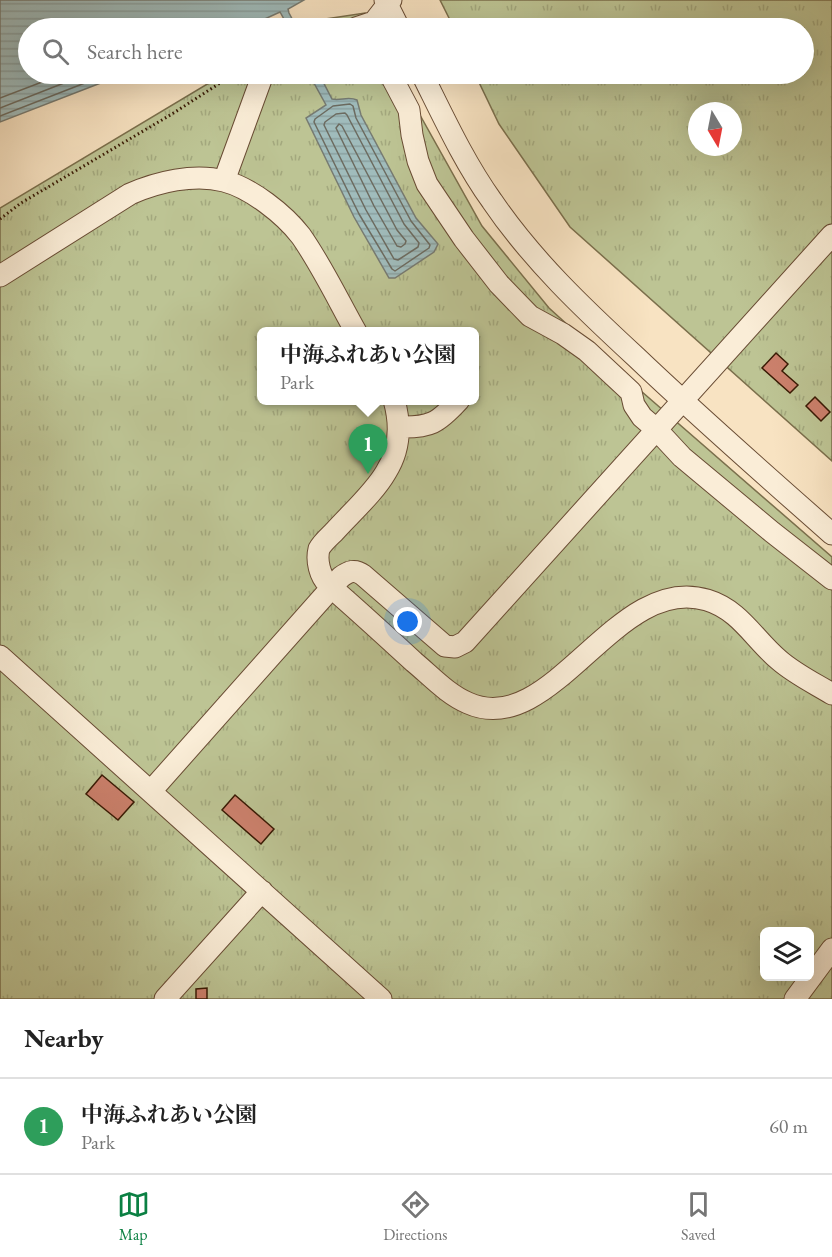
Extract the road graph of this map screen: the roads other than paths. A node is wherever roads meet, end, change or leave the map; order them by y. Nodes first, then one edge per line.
1 (388, 1) edge
2 (375, 18) edge
3 (395, 18) edge
4 (259, 84) edge
5 (395, 84) edge
6 (427, 84) edge
7 (224, 181) junction
8 (832, 235) edge
9 (0, 276) edge
10 (353, 327) edge
11 (681, 400) junction
12 (395, 405) edge
13 (455, 405) edge
14 (399, 427) junction
15 (656, 429) junction
16 (832, 534) edge
17 (832, 579) edge
18 (0, 656) edge
19 (832, 694) edge
20 (151, 791) junction
21 (262, 891) junction
22 (832, 949) edge
23 (165, 999) edge
24 (381, 999) edge
25 (795, 999) edge

1 - 2 street
1 - 3 street
4 - 7 street
5 - 15 street
6 - 11 street
7 - 9 street
7 - 10 street
8 - 11 street
11 - 15 street
11 - 16 street
12 - 14 street
13 - 14 street
14 - 19 street
15 - 17 street
15 - 20 street
18 - 20 street
20 - 21 street
21 - 23 street
21 - 24 street
22 - 25 street

